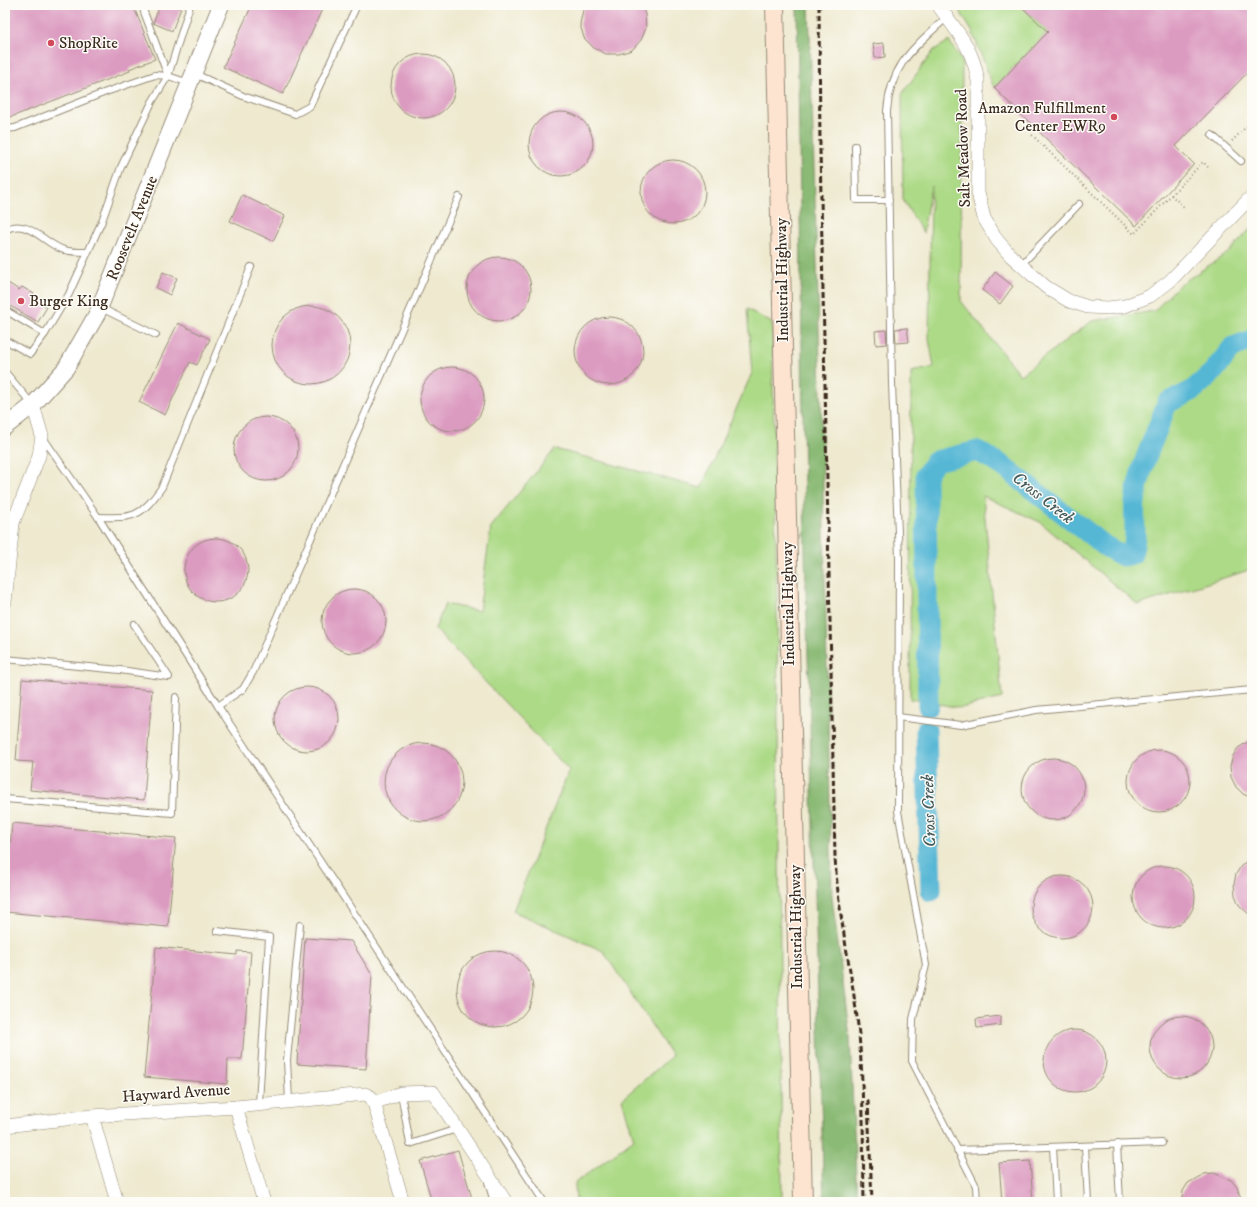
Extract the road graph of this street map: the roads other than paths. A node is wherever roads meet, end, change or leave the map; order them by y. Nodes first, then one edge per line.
1 (143, 5) edge
2 (190, 5) edge
3 (221, 5) edge
4 (357, 5) edge
5 (775, 5) edge
6 (938, 5) edge
7 (947, 17) junction
8 (168, 76) junction
9 (193, 78) junction
10 (5, 129) edge
11 (1212, 135) dead end
12 (855, 146) dead end
13 (1241, 162) dead end
14 (1252, 196) edge
15 (459, 197) dead end
16 (889, 200) junction
17 (1079, 204) dead end
18 (5, 230) edge
19 (87, 252) junction
20 (1021, 265) junction
21 (251, 267) dead end
22 (100, 307) junction
23 (5, 310) edge
24 (45, 334) junction
25 (156, 335) dead end
26 (5, 340) edge
27 (5, 372) edge
28 (33, 405) junction
29 (5, 427) edge
30 (42, 436) junction
31 (98, 517) junction
32 (9, 522) edge
33 (5, 602) edge
34 (134, 624) dead end
35 (5, 659) edge
36 (1252, 690) edge
37 (176, 697) dead end
38 (218, 706) junction
39 (898, 717) junction
40 (5, 799) edge
41 (300, 925) dead end
42 (217, 931) dead end
43 (398, 1094) junction
44 (289, 1101) junction
45 (259, 1103) junction
46 (374, 1103) junction
47 (236, 1107) junction
48 (92, 1116) junction
49 (5, 1126) edge
50 (458, 1129) junction
51 (1162, 1143) dead end
52 (1117, 1144) junction
53 (1086, 1146) junction
54 (1053, 1147) junction
55 (957, 1150) junction
56 (484, 1169) junction
57 (117, 1202) edge
58 (264, 1202) edge
59 (403, 1202) edge
60 (494, 1202) edge
61 (506, 1202) edge
62 (544, 1202) edge
63 (803, 1202) edge
64 (977, 1202) edge
65 (1056, 1202) edge
66 (1088, 1202) edge
67 (1120, 1202) edge

1 - 8 lane
2 - 8 lane
3 - 9 street, Roosevelt Avenue
4 - 9 lane
5 - 63 main road, Industrial Highway
6 - 7 street, Salt Meadow Road
7 - 16 lane
7 - 20 street, Salt Meadow Road
8 - 9 lane
8 - 10 lane
8 - 19 lane
9 - 22 street, Roosevelt Avenue
11 - 13 lane
12 - 16 lane
14 - 20 street, Salt Meadow Road
15 - 38 lane
16 - 39 lane
17 - 20 lane
18 - 19 lane
19 - 24 lane
21 - 31 lane
22 - 25 lane
22 - 28 street, Roosevelt Avenue
23 - 24 lane
24 - 26 lane
27 - 28 lane
28 - 29 street, Roosevelt Avenue
28 - 30 street
30 - 31 lane
30 - 32 street
31 - 38 lane
32 - 33 street
34 - 35 lane
36 - 39 lane
37 - 40 lane
38 - 62 lane
39 - 55 lane
41 - 44 lane
42 - 45 lane
43 - 46 street
43 - 50 street
43 - 50 lane
44 - 45 street, Hayward Avenue
44 - 46 street, Hayward Avenue
45 - 47 street, Hayward Avenue
46 - 59 street
47 - 48 street, Hayward Avenue
47 - 58 street
48 - 49 street, Hayward Avenue
48 - 57 street
50 - 56 street
51 - 52 lane
52 - 53 lane
52 - 67 lane
53 - 54 lane
53 - 66 lane
54 - 55 lane
54 - 65 lane
55 - 64 lane
56 - 60 lane
56 - 61 street

